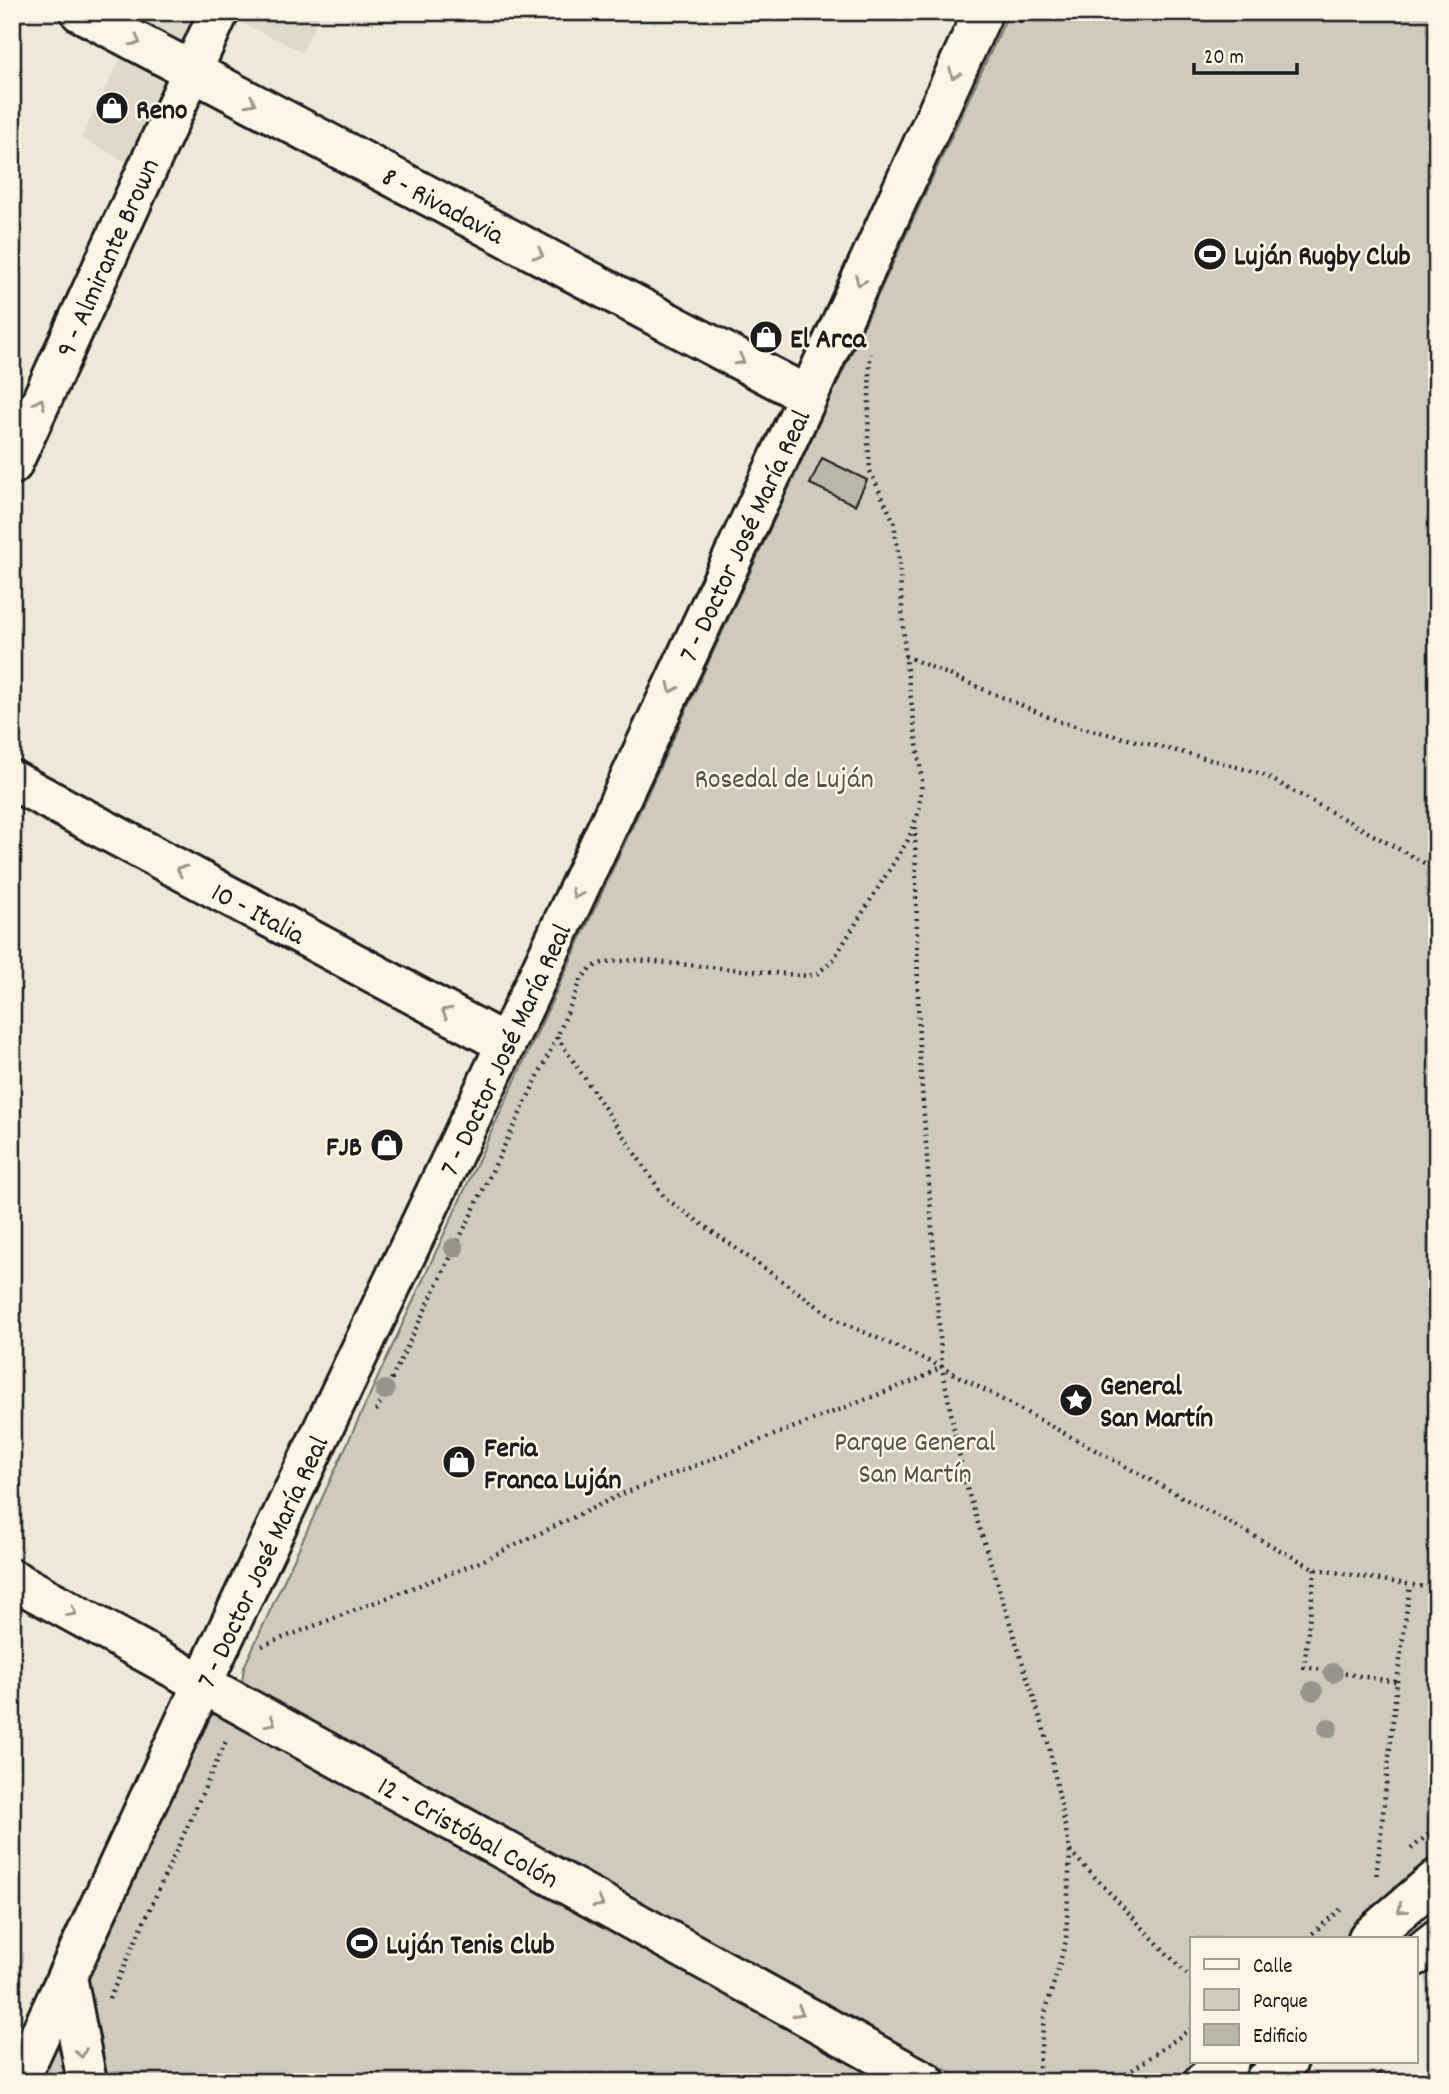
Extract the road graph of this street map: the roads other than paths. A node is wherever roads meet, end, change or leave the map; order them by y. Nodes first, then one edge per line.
1 (80, 12) edge
2 (219, 12) edge
3 (983, 12) edge
4 (191, 71) junction
5 (808, 396) junction
6 (12, 465) edge
7 (12, 780) edge
8 (506, 1044) junction
9 (12, 1579) edge
10 (202, 1685) junction
11 (1437, 1879) edge
12 (1369, 1937) edge
13 (1437, 1938) edge
14 (1418, 1954) edge
15 (67, 1976) junction
16 (1227, 2062) edge
17 (18, 2082) edge
18 (87, 2082) edge
19 (926, 2082) edge
20 (1203, 2082) edge

1 -> 4 street, 8 - Rivadavia
2 - 4 street, 9 - Almirante Brown
3 -> 5 street, 7 - Doctor José María Real
4 -> 5 street, 8 - Rivadavia
6 -> 4 street, 9 - Almirante Brown
5 -> 8 street, 7 - Doctor José María Real
8 -> 7 street, 10 - Italia
8 - 10 street, 7 - Doctor José María Real
9 -> 10 street, 12 - Cristóbal Colón
10 - 15 street, 7 - Doctor José María Real
10 -> 19 street, 12 - Cristóbal Colón
11 -> 12 street
13 - 14 street
15 - 17 street, 7 - Doctor José María Real
15 -> 18 street
16 - 20 street

